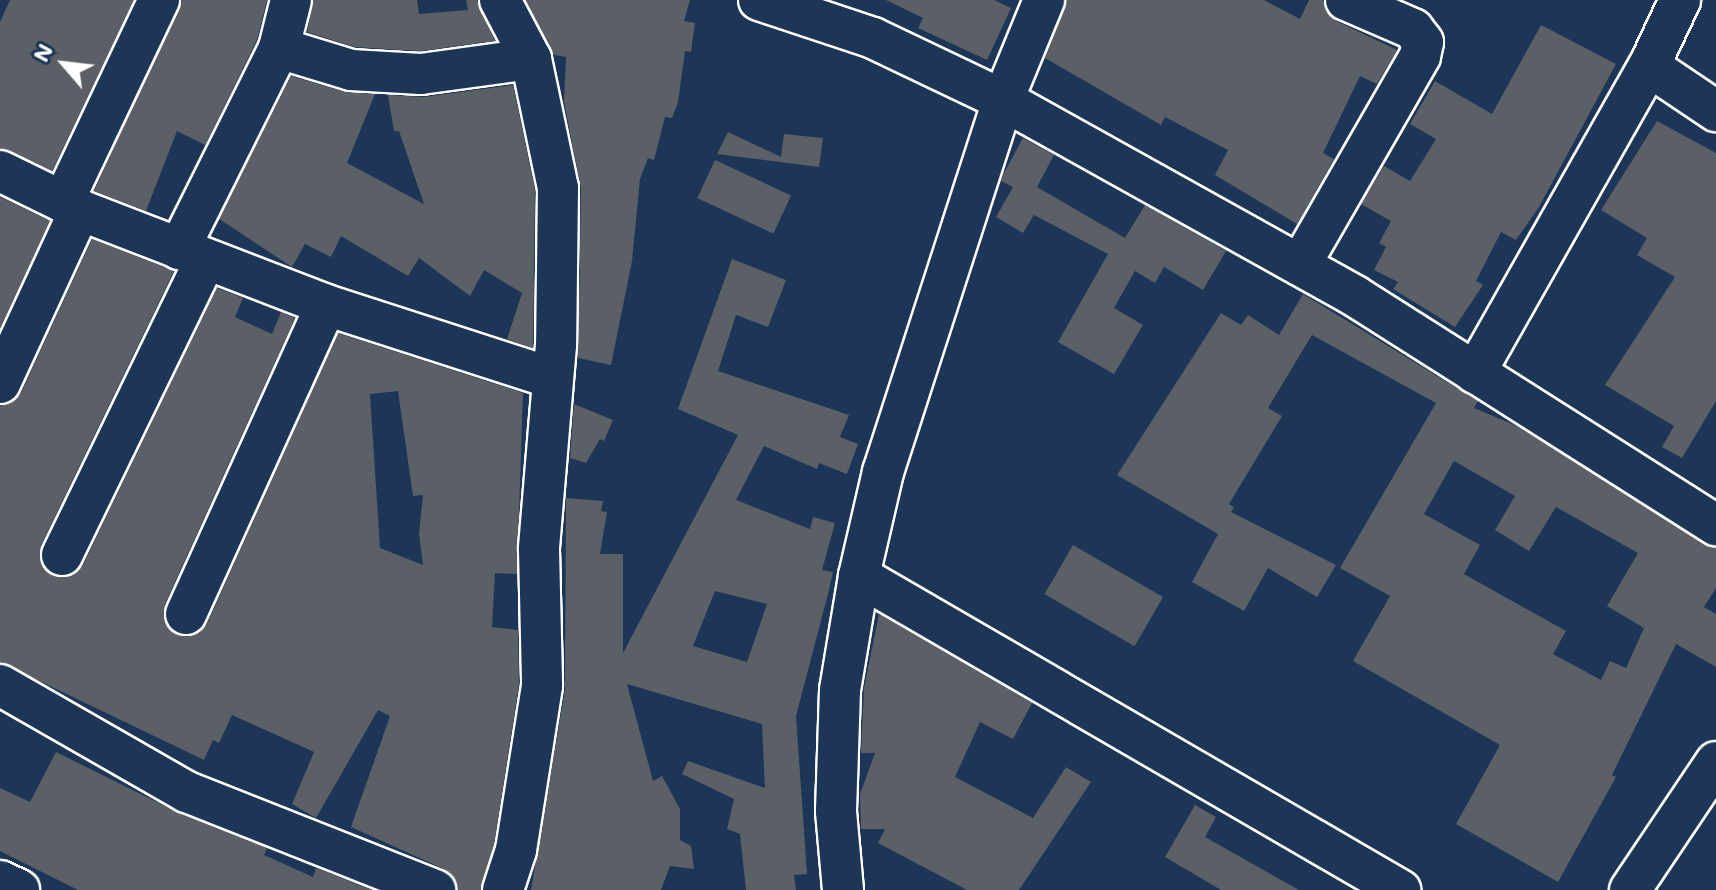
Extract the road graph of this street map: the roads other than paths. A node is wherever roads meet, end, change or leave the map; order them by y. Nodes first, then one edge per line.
1 (159, 0) edge
2 (291, 0) edge
3 (500, 0) edge
4 (759, 0) edge
5 (1044, 0) edge
6 (1346, 0) edge
7 (1680, 0) edge
8 (817, 11) edge
9 (279, 48) junction
10 (531, 59) junction
11 (1649, 66) junction
12 (1003, 100) junction
13 (1716, 111) edge
14 (0, 171) edge
15 (72, 206) junction
16 (192, 254) junction
17 (1300, 265) junction
18 (326, 305) junction
19 (1475, 373) junction
20 (552, 378) junction
21 (0, 383) edge
22 (1716, 525) edge
23 (62, 555) dead end
24 (859, 576) junction
25 (186, 614) dead end
26 (0, 685) edge
27 (1716, 762) edge
28 (0, 881) edge
29 (19, 890) edge
30 (435, 890) edge
31 (503, 890) edge
32 (843, 890) edge
33 (1400, 890) edge
34 (1630, 890) edge

1 - 15 street
2 - 9 street
3 - 10 street
4 - 8 street
5 - 12 street
6 - 17 street
7 - 11 street
8 - 12 street
9 - 10 street
9 - 16 street
10 - 20 street
11 - 13 street
11 - 19 street
12 - 17 street
12 - 24 street
14 - 15 street
15 - 16 street
15 - 21 street
16 - 18 street
16 - 23 street
17 - 19 street
18 - 20 street
18 - 25 street
19 - 22 street
20 - 31 street
24 - 32 street
24 - 33 street
26 - 30 street
27 - 34 street
28 - 29 street

